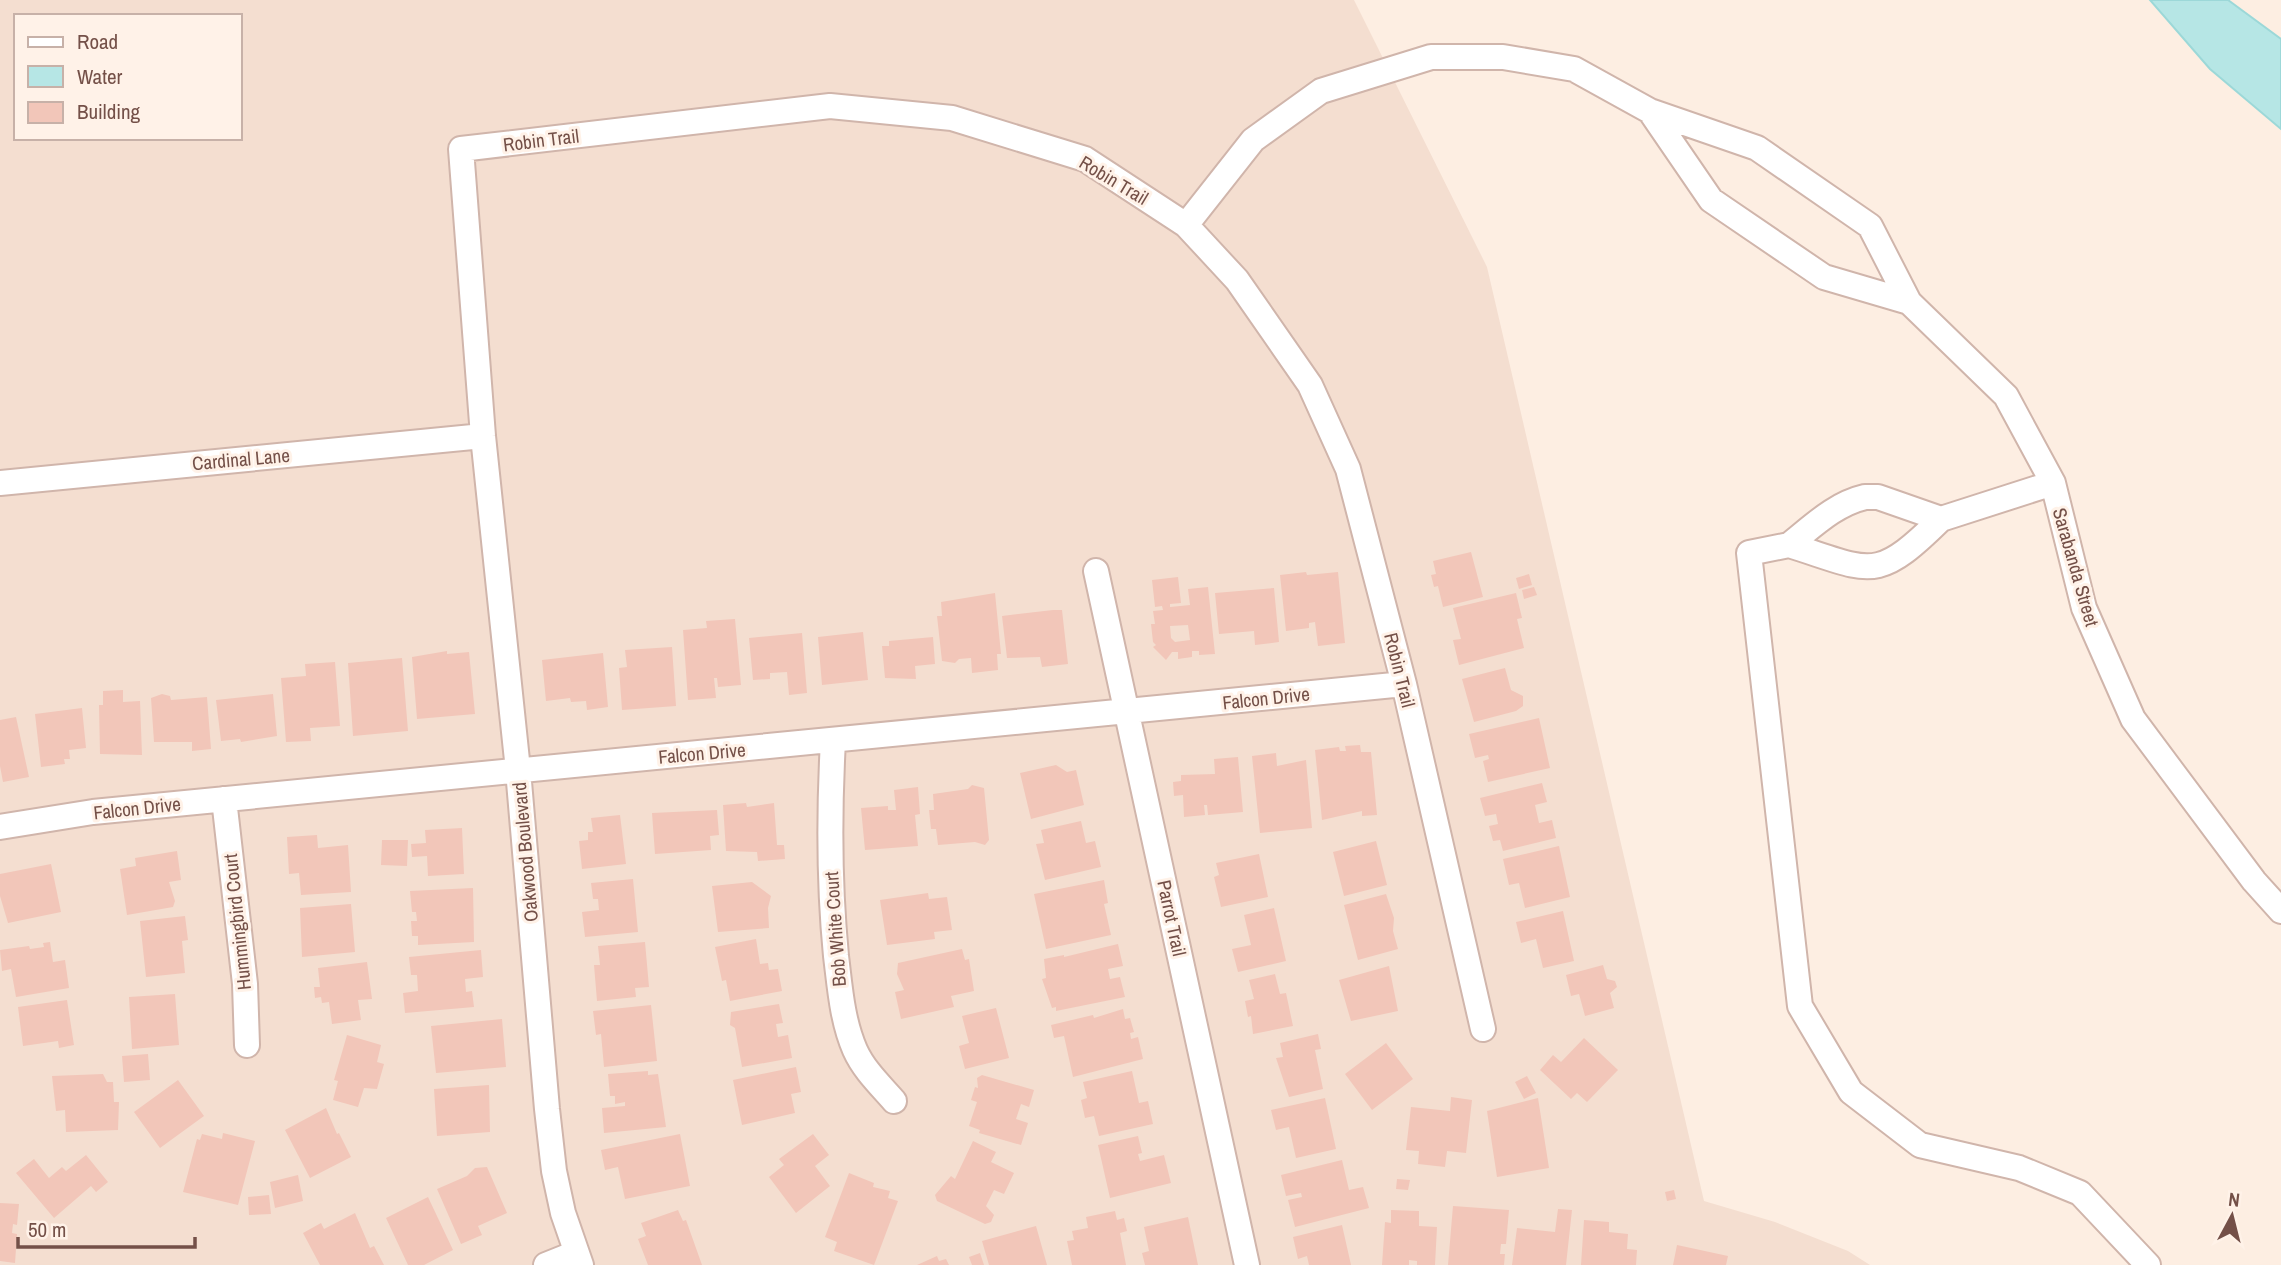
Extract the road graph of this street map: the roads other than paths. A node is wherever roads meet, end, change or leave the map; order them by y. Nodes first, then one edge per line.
1 (1650, 111) junction
2 (1186, 225) junction
3 (1909, 302) junction
4 (483, 436) junction
5 (2053, 482) junction
6 (0, 483) edge
7 (1941, 519) junction
8 (1789, 545) junction
9 (1096, 571) dead end
10 (1404, 684) junction
11 (1127, 713) junction
12 (833, 741) junction
13 (518, 771) junction
14 (224, 799) junction
15 (0, 827) edge
16 (2281, 911) edge
17 (1483, 1029) dead end
18 (247, 1045) dead end
19 (894, 1101) dead end
20 (578, 1259) edge
21 (546, 1265) edge
22 (1247, 1265) edge
23 (2148, 1265) edge

1 - 2 street, Sarabanda Street
1 - 3 street, Sarabanda Street
1 - 3 street, Sarabanda Street
2 - 4 street, Robin Trail
2 - 10 street, Robin Trail
3 - 5 street, Sarabanda Street
4 - 6 street, Cardinal Lane
4 - 13 street, Oakwood Boulevard
5 - 7 street
5 - 16 street, Sarabanda Street
7 - 8 street
7 - 8 street
8 - 23 street
9 - 11 street, Parrot Trail
10 - 11 street, Falcon Drive
10 - 17 street, Robin Trail
11 - 12 street, Falcon Drive
11 - 22 street, Parrot Trail
12 - 13 street, Falcon Drive
12 - 19 street, Bob White Court
13 - 14 street, Falcon Drive
13 - 20 street, Oakwood Boulevard
14 - 15 street, Falcon Drive
14 - 18 street, Hummingbird Court
20 - 21 street

